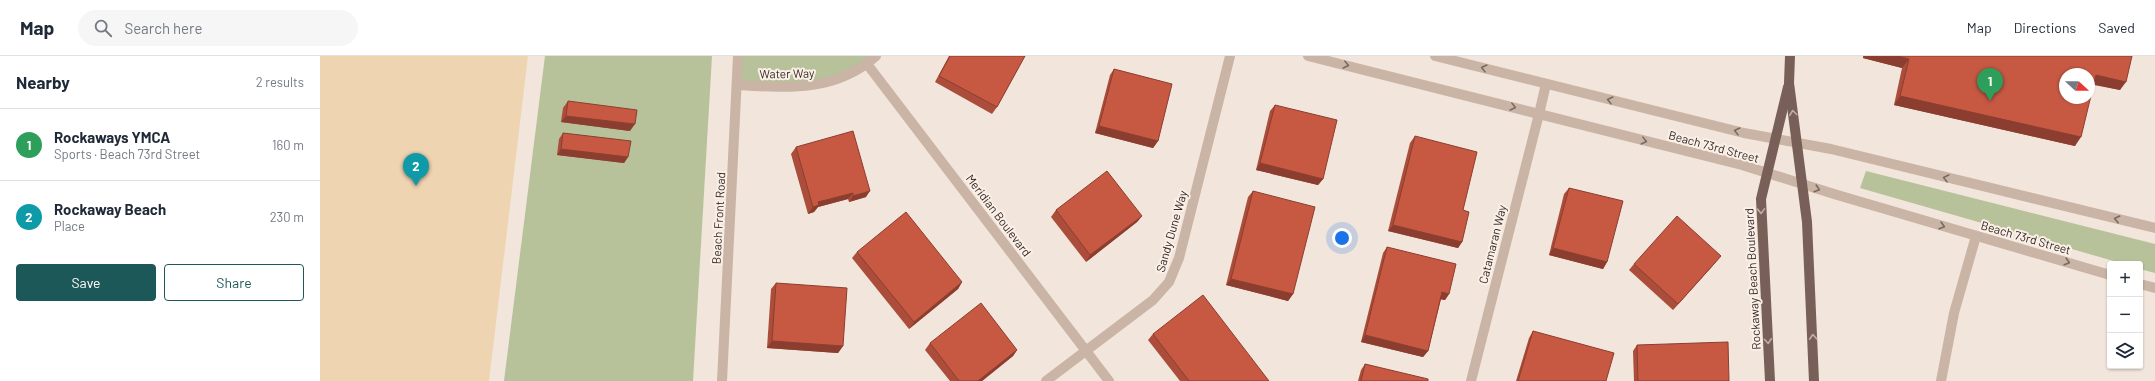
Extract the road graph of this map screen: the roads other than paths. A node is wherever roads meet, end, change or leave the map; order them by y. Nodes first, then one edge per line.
1 (738, 56) edge
2 (876, 56) edge
3 (1230, 56) edge
4 (1308, 56) edge
5 (1435, 56) edge
6 (1790, 56) edge
7 (867, 64) junction
8 (1546, 84) junction
9 (1789, 84) junction
10 (738, 85) junction
11 (1539, 114) junction
12 (1775, 139) junction
13 (1797, 142) junction
14 (1767, 173) junction
15 (1802, 184) junction
16 (2155, 228) edge
17 (1976, 236) junction
18 (2107, 274) edge
19 (2143, 285) edge
20 (2155, 288) edge
21 (1086, 351) junction
22 (722, 381) edge
23 (1046, 381) edge
24 (1110, 381) edge
25 (1472, 381) edge
26 (1770, 381) edge
27 (1814, 381) edge
28 (1941, 381) edge

1 - 10 street, Beach Front Road
2 - 7 street, Water Way
3 - 21 street, Sandy Dune Way
4 -> 11 street, Beach 73rd Street
8 -> 5 street, Beach 73rd Street
6 - 9 main road, Rockaway Beach Boulevard
7 - 10 street, Water Way
7 - 21 street, Meridian Boulevard
8 - 11 street, Catamaran Way
12 -> 8 street, Beach 73rd Street
9 - 12 main road, Rockaway Beach Boulevard
13 -> 9 main road, Rockaway Beach Boulevard
10 - 22 street, Beach Front Road
11 -> 14 street, Beach 73rd Street
11 - 25 street, Catamaran Way
12 - 13 street, Beach 73rd Street
12 - 14 main road, Rockaway Beach Boulevard
13 - 15 main road, Rockaway Beach Boulevard
16 -> 13 street, Beach 73rd Street
14 - 15 street, Beach 73rd Street
14 -> 26 main road, Rockaway Beach Boulevard
15 -> 17 street, Beach 73rd Street
27 -> 15 main road, Rockaway Beach Boulevard
17 -> 18 street, Beach 73rd Street
17 - 28 street
19 - 20 street
21 - 23 street, Sandy Dune Way
21 - 24 street, Meridian Boulevard

